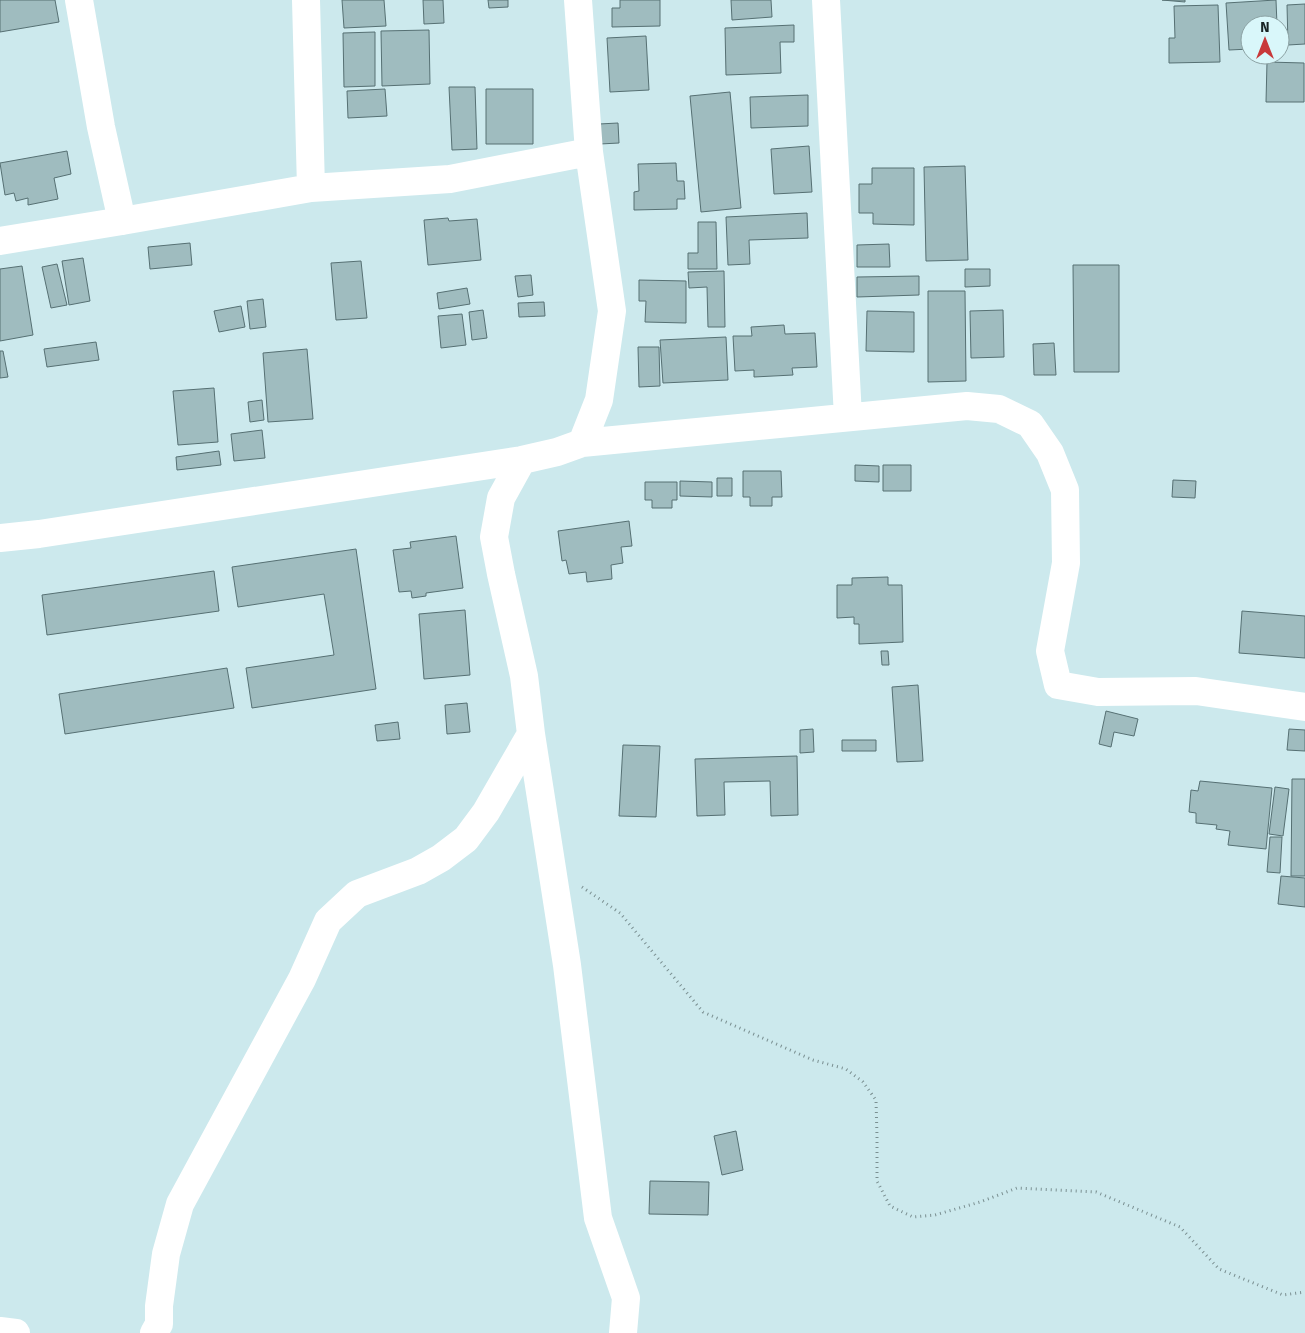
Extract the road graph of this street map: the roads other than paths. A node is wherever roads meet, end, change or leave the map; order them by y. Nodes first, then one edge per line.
1 (79, 0) edge
2 (306, 0) edge
3 (578, 0) edge
4 (826, 0) edge
5 (589, 152) junction
6 (311, 188) junction
7 (122, 222) junction
8 (0, 241) edge
9 (848, 417) junction
10 (582, 443) junction
11 (522, 460) junction
12 (0, 538) edge
13 (1305, 706) edge
14 (531, 734) junction
15 (0, 1331) edge
16 (16, 1333) edge
17 (154, 1333) edge
18 (623, 1333) edge

1 - 7 street
2 - 6 street
3 - 5 street
4 - 9 street
5 - 6 street
5 - 10 street
6 - 7 street
7 - 8 street
9 - 10 street
9 - 13 street
10 - 11 street
11 - 12 street
11 - 14 street
14 - 17 street
14 - 18 street
15 - 16 street

